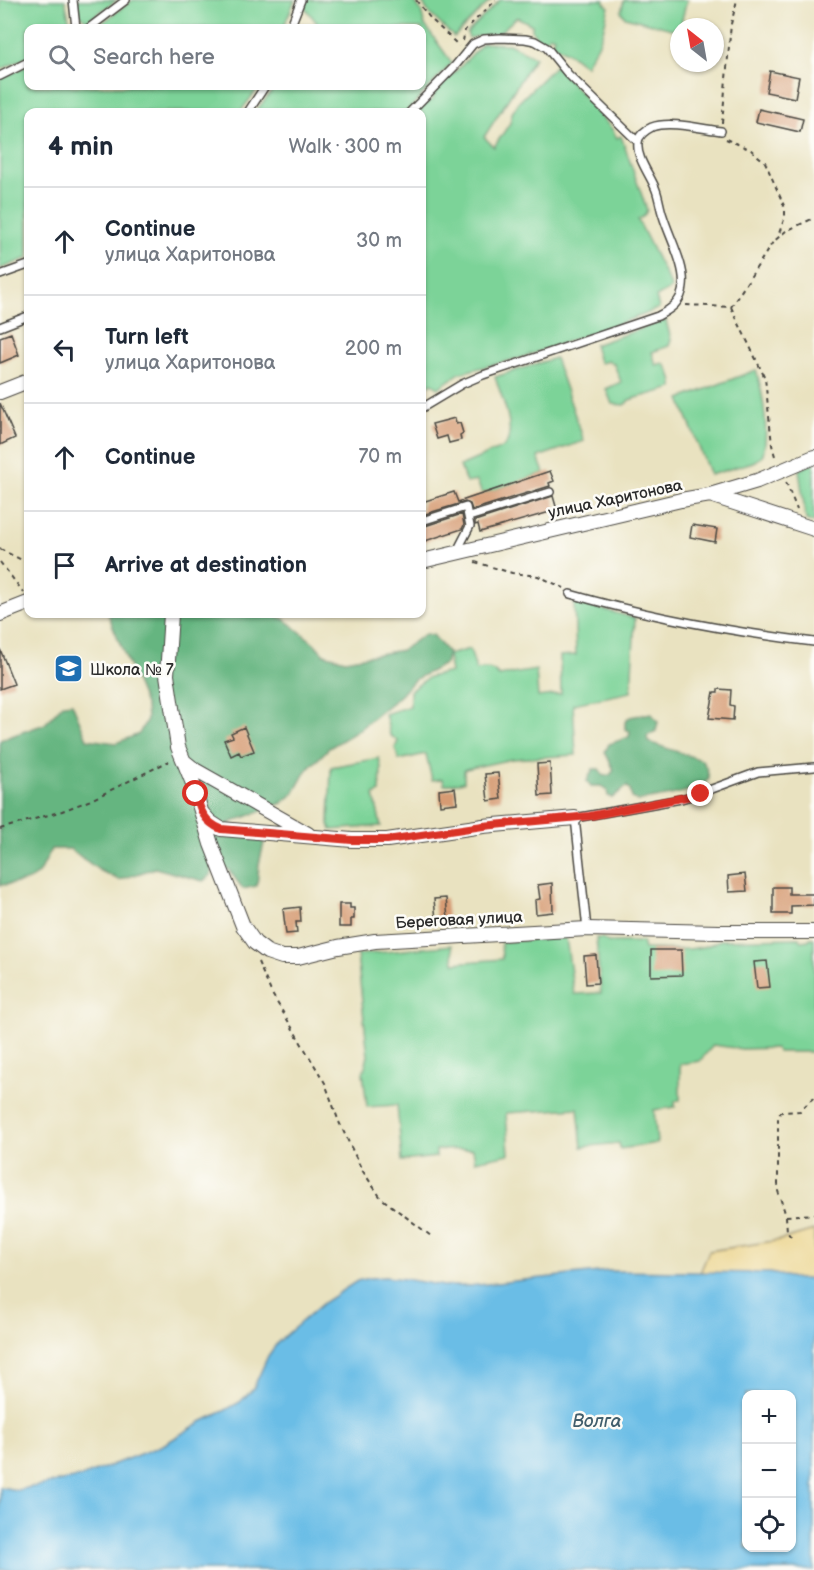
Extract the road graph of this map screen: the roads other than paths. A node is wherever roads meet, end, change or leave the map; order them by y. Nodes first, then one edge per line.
1 (73, 0) edge
2 (126, 0) edge
3 (301, 0) edge
4 (76, 24) edge
5 (94, 24) edge
6 (292, 24) edge
7 (24, 64) edge
8 (0, 76) edge
9 (263, 90) edge
10 (251, 108) edge
11 (415, 108) edge
12 (721, 131) road end
13 (638, 142) junction
14 (24, 266) edge
15 (0, 275) edge
16 (24, 318) edge
17 (0, 327) edge
18 (24, 383) edge
19 (0, 392) edge
20 (426, 405) edge
21 (814, 457) edge
22 (550, 492) dead end
23 (710, 495) junction
24 (469, 517) junction
25 (426, 520) edge
26 (814, 529) edge
27 (457, 551) junction
28 (426, 560) edge
29 (570, 594) road end
30 (24, 603) edge
31 (0, 614) edge
32 (171, 618) edge
33 (814, 642) edge
34 (182, 758) junction
35 (814, 767) edge
36 (201, 812) junction
37 (575, 818) junction
38 (312, 836) junction
39 (587, 929) junction
40 (814, 932) edge

1 - 4 lane
2 - 5 lane
3 - 6 lane
7 - 8 lane
9 - 10 lane
11 - 13 lane
12 - 13 lane
13 - 20 lane
14 - 15 lane
16 - 17 lane
18 - 19 street
21 - 23 street
22 - 24 lane
23 - 26 street, улица Харитонова
23 - 27 street, улица Харитонова
24 - 25 lane
24 - 27 lane
27 - 28 street, улица Харитонова
29 - 33 lane
30 - 31 street
32 - 34 street, Береговая улица
34 - 36 street, Береговая улица
34 - 38 street
35 - 37 lane
36 - 38 street
36 - 39 street, Береговая улица
37 - 38 street
37 - 39 lane
39 - 40 street, Береговая улица

